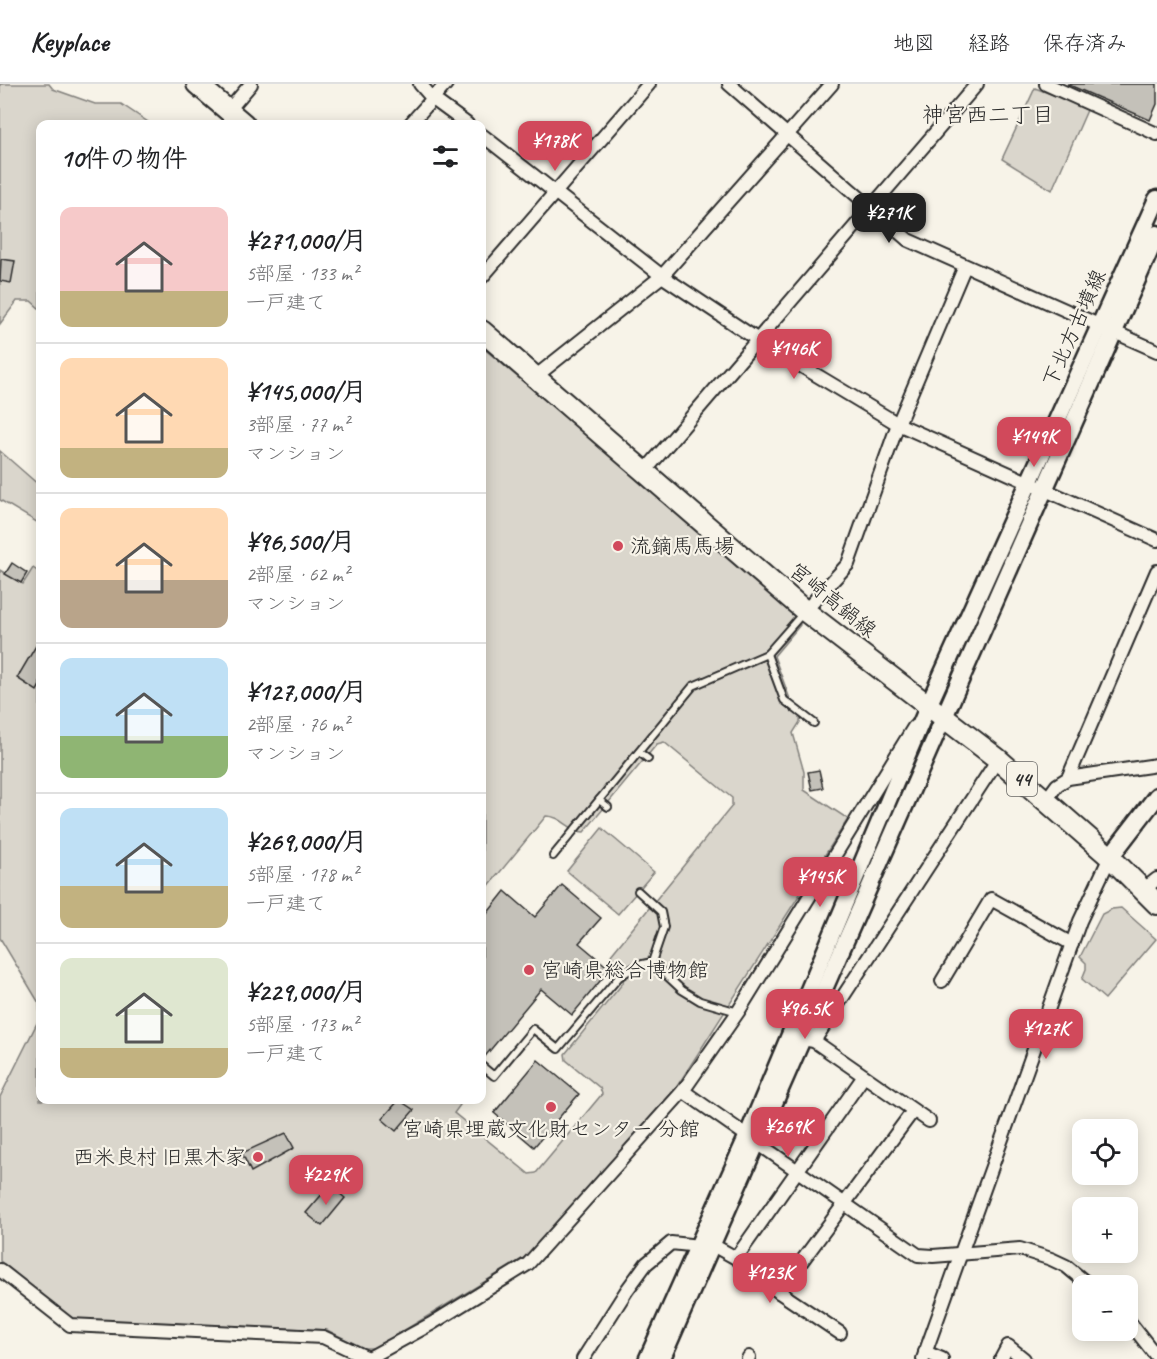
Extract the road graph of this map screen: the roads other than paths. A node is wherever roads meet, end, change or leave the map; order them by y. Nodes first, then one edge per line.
1 (197, 84) edge
2 (251, 84) edge
3 (420, 84) edge
4 (446, 84) edge
5 (649, 84) edge
6 (729, 84) edge
7 (832, 84) edge
8 (977, 84) edge
9 (1046, 84) edge
10 (433, 99) junction
11 (228, 111) junction
12 (239, 120) edge
13 (414, 120) edge
14 (462, 120) edge
15 (1157, 134) edge
16 (787, 136) junction
17 (486, 138) edge
18 (557, 192) junction
19 (1157, 199) edge
20 (872, 209) junction
21 (1157, 234) edge
22 (965, 266) junction
23 (486, 272) edge
24 (662, 276) junction
25 (1107, 329) junction
26 (486, 334) edge
27 (758, 340) junction
28 (1157, 351) edge
29 (536, 377) junction
30 (898, 424) junction
31 (645, 471) junction
32 (1036, 487) junction
33 (1157, 540) edge
34 (1157, 571) edge
35 (805, 611) junction
36 (766, 654) junction
37 (936, 711) junction
38 (814, 723) dead end
39 (639, 752) junction
40 (648, 759) dead end
41 (998, 759) junction
42 (1157, 765) edge
43 (1068, 778) junction
44 (1157, 796) edge
45 (599, 800) junction
46 (1046, 800) junction
47 (608, 807) dead end
48 (553, 856) dead end
49 (1110, 857) junction
50 (1150, 884) edge
51 (638, 891) dead end
52 (1157, 904) edge
53 (1072, 944) junction
54 (652, 962) junction
55 (942, 981) dead end
56 (738, 1012) junction
57 (809, 1041) junction
58 (486, 1069) edge
59 (864, 1076) junction
60 (683, 1091) junction
61 (913, 1111) junction
62 (929, 1120) dead end
63 (752, 1140) junction
64 (797, 1171) junction
65 (844, 1204) junction
66 (703, 1247) junction
67 (961, 1254) junction
68 (736, 1258) junction
69 (0, 1270) edge
70 (1077, 1275) edge
71 (779, 1292) junction
72 (840, 1333) dead end
73 (1138, 1333) edge
74 (924, 1356) edge
75 (1157, 1357) edge
76 (367, 1359) edge
77 (583, 1359) edge
78 (647, 1359) edge
79 (662, 1359) edge
80 (942, 1359) edge
81 (1001, 1359) edge
82 (1024, 1359) edge

1 - 11 main road
2 - 11 street
3 - 10 street
4 - 10 street
5 - 18 street
6 - 16 street
7 - 16 street
8 - 20 street
9 - 15 street
10 - 13 street
10 - 14 street
11 - 12 main road
16 - 20 street
16 - 24 street
17 - 18 street
18 - 23 street
18 - 24 street
19 - 25 main road, 下北方古墳線
20 - 22 street
20 - 27 street
21 - 25 main road, 下北方古墳線
22 - 25 street
22 - 30 street
24 - 27 street
24 - 29 street
25 - 28 street
25 - 32 main road, 下北方古墳線
26 - 29 main road, 宮崎高鍋線 / 44
27 - 30 street
27 - 31 street
29 - 31 main road, 宮崎高鍋線 / 44
30 - 32 street
30 - 35 street
31 - 35 main road, 宮崎高鍋線 / 44
32 - 33 street
32 - 37 main road, 下北方古墳線
34 - 43 street
35 - 36 lane
35 - 37 main road, 宮崎高鍋線 / 44
36 - 38 lane
36 - 39 lane
37 - 41 main road, 宮崎高鍋線 / 44
37 - 56 street
37 - 57 street
37 - 63 street
39 - 40 lane
39 - 45 lane
41 - 46 main road, 宮崎高鍋線 / 44
41 - 57 street
42 - 43 street
43 - 46 street
44 - 49 main road
45 - 47 lane
45 - 48 lane
46 - 49 main road, 宮崎高鍋線 / 44
49 - 50 main road, 宮崎高鍋線 / 44
49 - 53 street
50 - 52 main road, 宮崎高鍋線 / 44
51 - 54 lane
53 - 55 street
53 - 67 street
54 - 56 lane
54 - 58 lane
56 - 60 street
57 - 59 street
57 - 63 street
59 - 61 street
59 - 64 street
60 - 63 street
60 - 76 street
61 - 62 street
61 - 65 street
63 - 64 street
63 - 66 street
64 - 65 street
64 - 68 street
65 - 67 street
65 - 71 street
66 - 68 street
66 - 77 street
66 - 78 street
66 - 79 street
67 - 70 street
67 - 74 street
68 - 71 street
69 - 76 street
71 - 72 street
73 - 75 street
74 - 80 street
81 - 82 street

